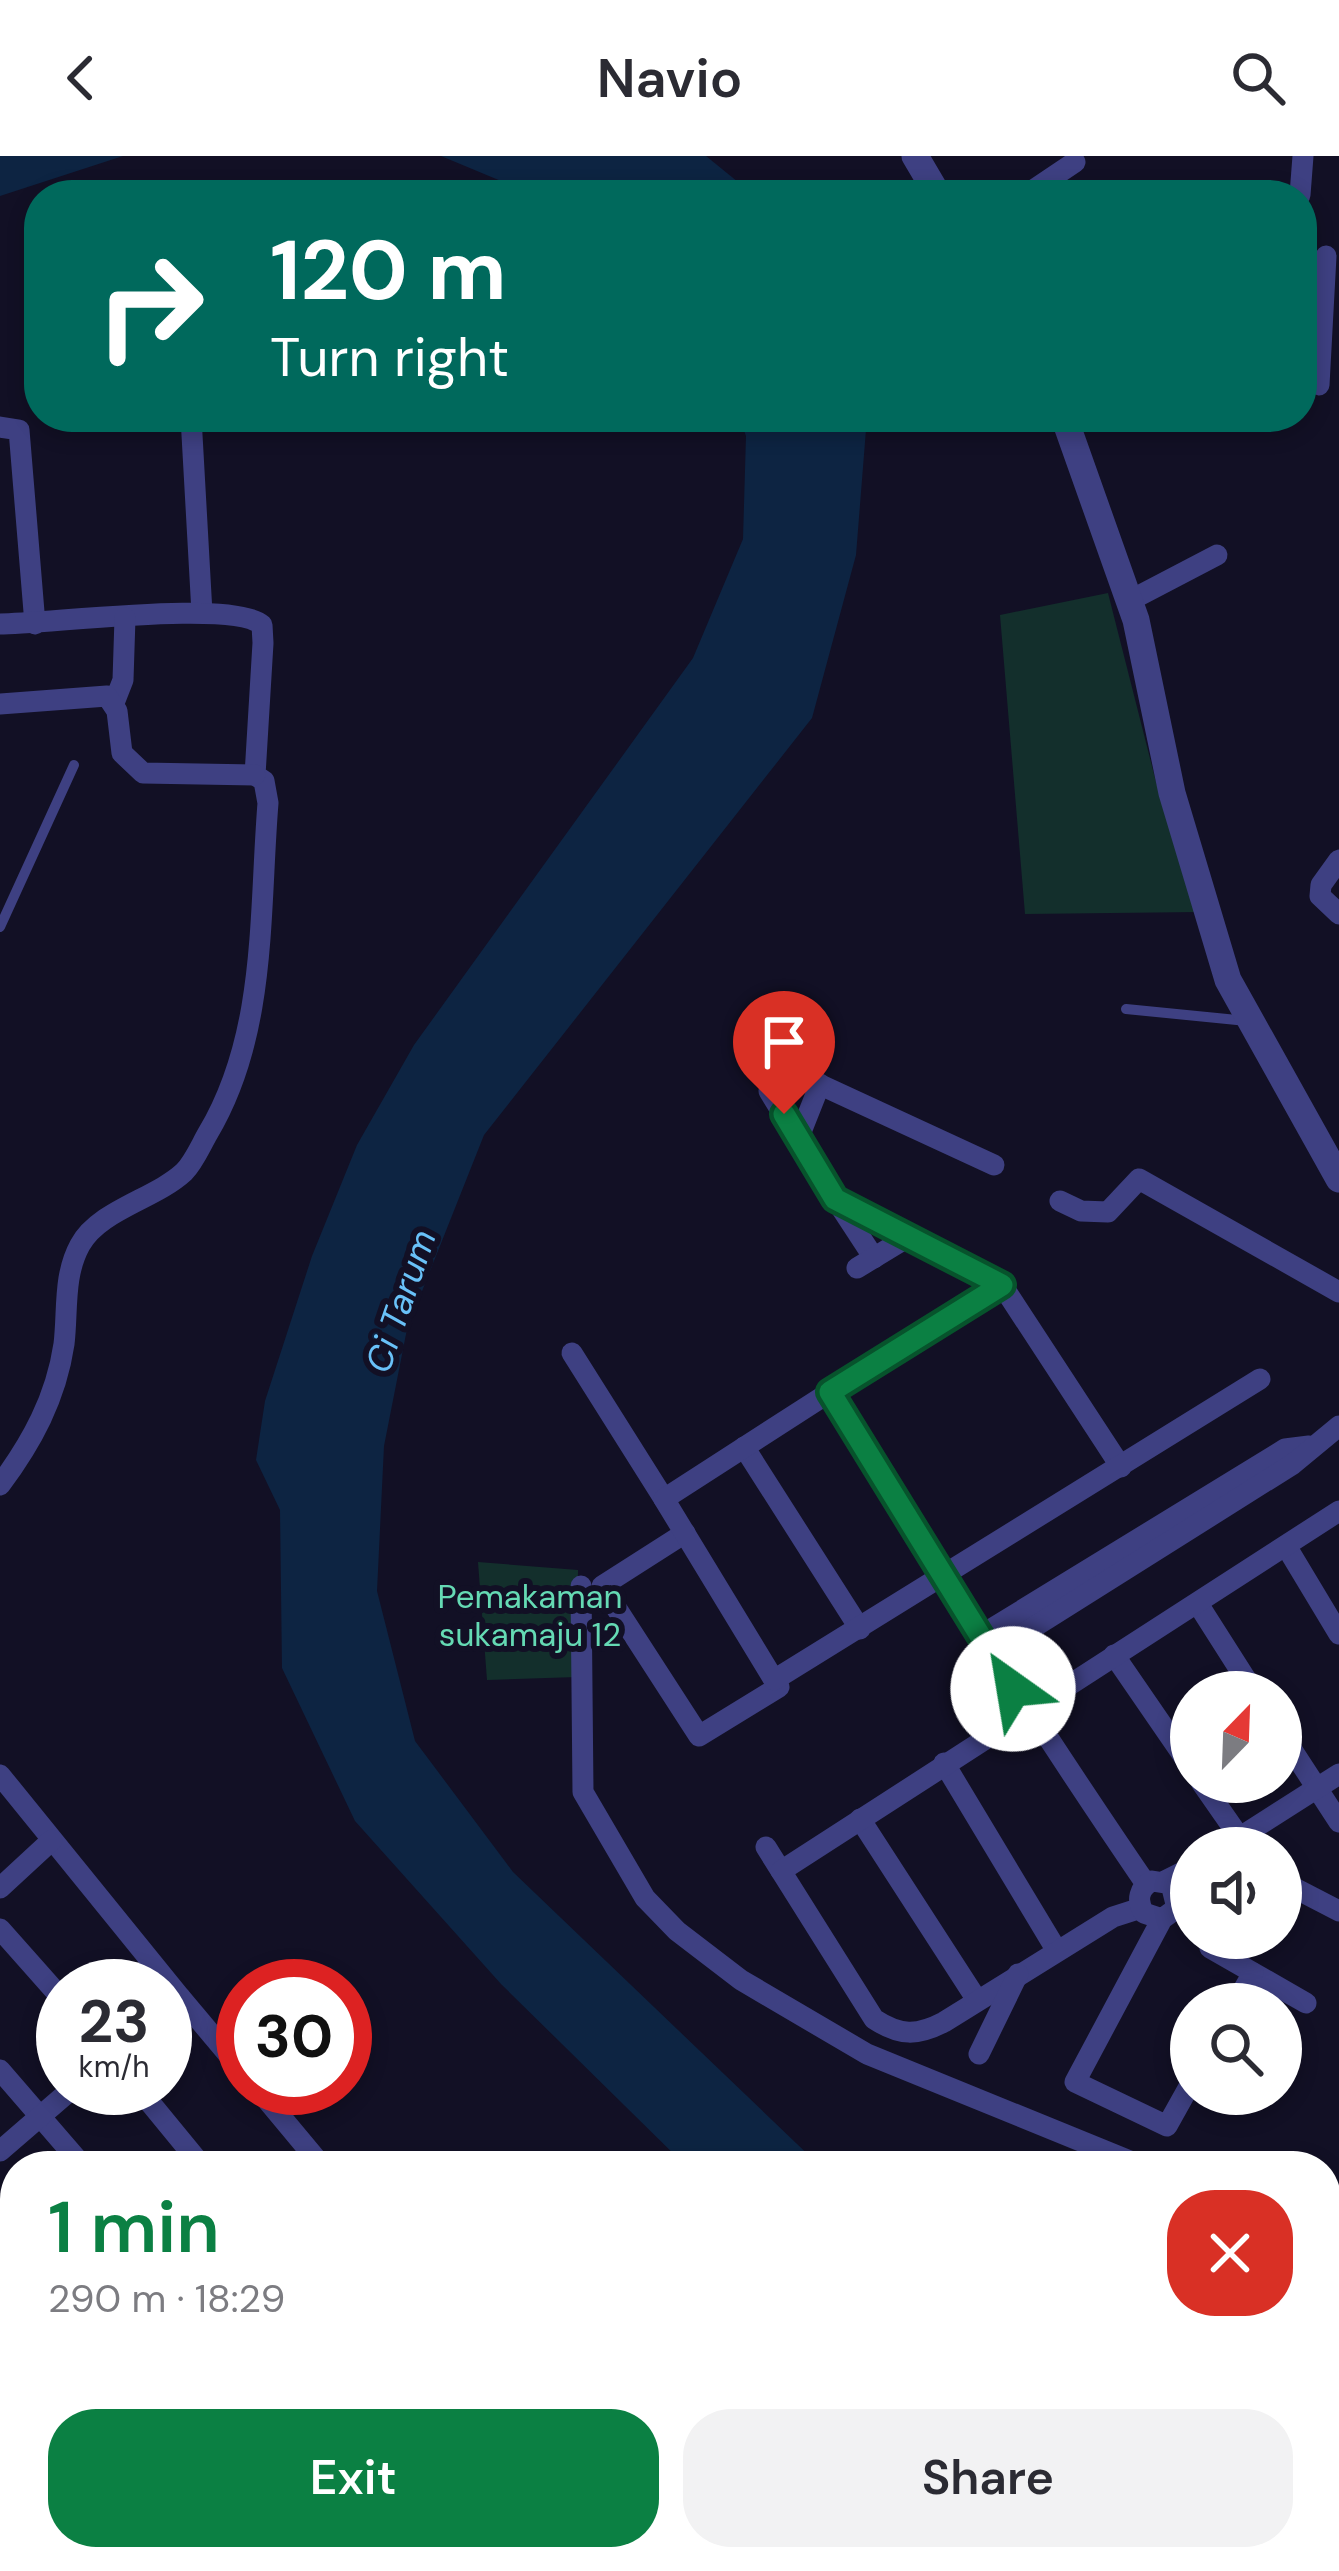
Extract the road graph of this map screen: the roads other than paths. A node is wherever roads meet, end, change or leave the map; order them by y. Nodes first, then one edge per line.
1 (1076, 162) dead end
2 (1049, 180) edge
3 (1332, 255) edge
4 (1319, 385) dead end
5 (0, 427) edge
6 (192, 432) edge
7 (1069, 432) edge
8 (1217, 555) dead end
9 (1129, 601) junction
10 (202, 613) junction
11 (124, 618) junction
12 (0, 624) edge
13 (35, 624) junction
14 (114, 703) junction
15 (0, 704) edge
16 (74, 765) dead end
17 (255, 775) junction
18 (1339, 860) edge
19 (1339, 914) edge
20 (0, 927) edge
21 (1126, 1009) dead end
22 (1247, 1021) junction
23 (784, 1068) dead end
24 (820, 1084) junction
25 (769, 1091) dead end
26 (799, 1137) junction
27 (994, 1165) dead end
28 (1339, 1179) edge
29 (835, 1199) junction
30 (1060, 1201) dead end
31 (908, 1237) junction
32 (1002, 1285) junction
33 (1339, 1292) edge
34 (572, 1353) dead end
35 (1260, 1379) dead end
36 (830, 1392) junction
37 (1339, 1426) edge
38 (744, 1447) junction
39 (1121, 1467) junction
40 (0, 1485) edge
41 (664, 1498) junction
42 (1339, 1511) edge
43 (685, 1533) junction
44 (1286, 1546) junction
45 (945, 1578) junction
46 (581, 1586) dead end
47 (1198, 1604) junction
48 (860, 1629) junction
49 (1339, 1634) edge
50 (986, 1645) junction
51 (1114, 1655) junction
52 (1241, 1671) edge
53 (774, 1680) junction
54 (1026, 1709) junction
55 (1170, 1736) edge
56 (944, 1763) junction
57 (1302, 1766) edge
58 (1339, 1774) edge
59 (0, 1775) edge
60 (1317, 1789) junction
61 (860, 1819) junction
62 (1339, 1822) edge
63 (1261, 1827) edge
64 (52, 1840) junction
65 (766, 1847) dead end
66 (781, 1871) junction
67 (1170, 1882) edge
68 (1163, 1886) junction
69 (0, 1888) edge
70 (1302, 1892) edge
71 (1141, 1908) junction
72 (1339, 1911) edge
73 (1162, 1919) junction
74 (0, 1929) edge
75 (1057, 1951) junction
76 (140, 1959) edge
77 (1230, 1959) edge
78 (36, 1970) edge
79 (1253, 1972) junction
80 (1018, 1974) junction
81 (1247, 1983) edge
82 (977, 2000) junction
83 (1306, 2003) dead end
84 (192, 2022) edge
85 (216, 2045) edge
86 (979, 2054) dead end
87 (0, 2070) edge
88 (160, 2115) edge
89 (279, 2115) edge
90 (1172, 2115) edge
91 (42, 2116) junction
92 (0, 2151) edge
93 (71, 2151) edge
94 (190, 2151) edge
95 (309, 2151) edge
96 (1106, 2151) edge

1 - 2 street
3 - 4 street
5 - 13 street
6 - 10 street
7 - 9 street
8 - 9 street
9 - 22 street
10 - 11 street
10 - 17 street
11 - 13 street
11 - 14 street
12 - 13 street
14 - 15 street
14 - 17 street
16 - 20 lane
17 - 40 street
18 - 19 street
21 - 22 lane
22 - 28 street
23 - 24 street
24 - 26 street
24 - 27 street
25 - 26 street
26 - 29 street
29 - 31 street
29 - 31 street
30 - 33 street
31 - 32 street
32 - 36 street
32 - 39 street
34 - 41 street
35 - 39 street
36 - 38 street
36 - 45 street
37 - 50 street
38 - 41 street
38 - 48 street
39 - 45 street
41 - 43 street
42 - 44 street
43 - 53 street
43 - 53 street
44 - 47 street
44 - 49 street
45 - 48 street
45 - 50 street
46 - 96 street
47 - 51 street
47 - 52 street
48 - 53 street
50 - 54 street
51 - 54 street
51 - 55 street
54 - 56 street
54 - 68 street
56 - 61 street
56 - 75 street
57 - 60 street
58 - 60 street
59 - 64 street
60 - 62 street
60 - 63 street
61 - 66 street
61 - 82 street
64 - 69 street
64 - 76 street
65 - 66 street
66 - 82 street
67 - 68 street
68 - 71 street
68 - 73 street
70 - 72 street
71 - 73 street
71 - 75 street
73 - 90 street
74 - 78 street
75 - 80 street
77 - 79 street
79 - 81 street
79 - 83 street
80 - 82 street
80 - 86 street
84 - 85 street
87 - 91 street
88 - 94 street
89 - 95 street
91 - 92 street
91 - 93 street

